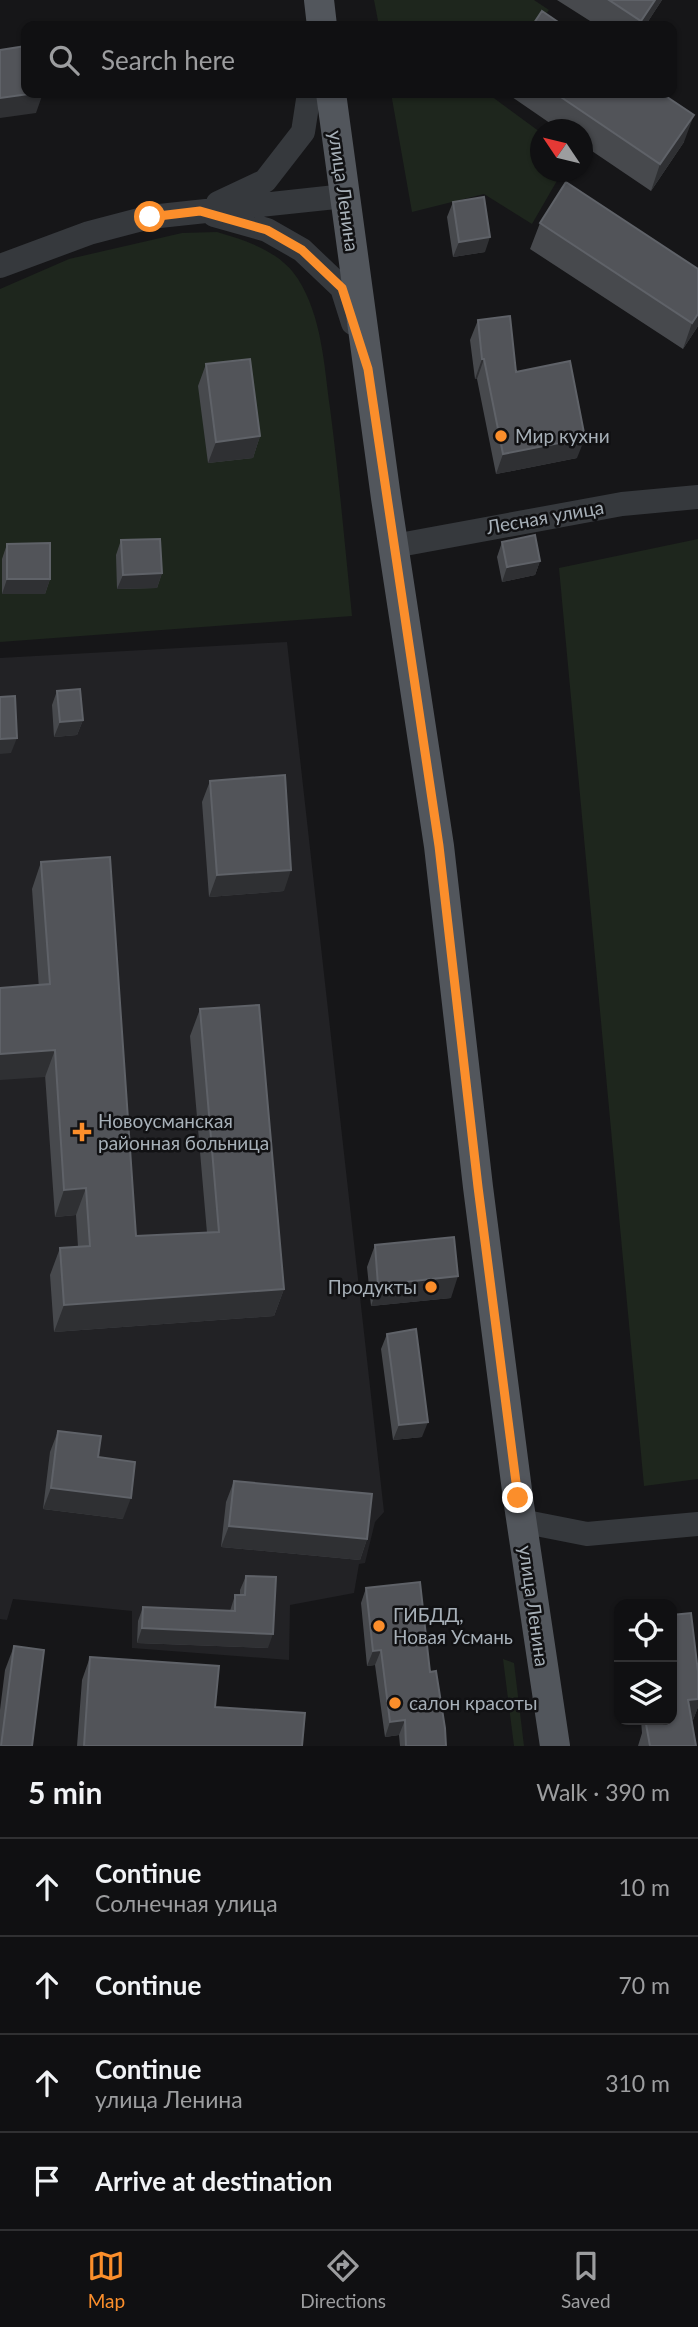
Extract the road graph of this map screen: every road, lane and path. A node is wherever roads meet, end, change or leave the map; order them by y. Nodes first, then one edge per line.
1 (308, 98) edge
2 (332, 98) edge
3 (345, 196) junction
4 (200, 211) junction
5 (0, 266) edge
6 (368, 369) junction
7 (698, 497) edge
8 (394, 546) junction
9 (521, 1521) junction
10 (698, 1524) edge
11 (555, 1746) edge

1 - 4 street
2 - 3 main road, улица Ленина
3 - 4 street
3 - 6 main road, улица Ленина
4 - 5 street
4 - 6 street
6 - 8 main road, улица Ленина
7 - 8 street, Лесная улица
8 - 9 main road, улица Ленина
9 - 10 street
9 - 11 main road, улица Ленина

